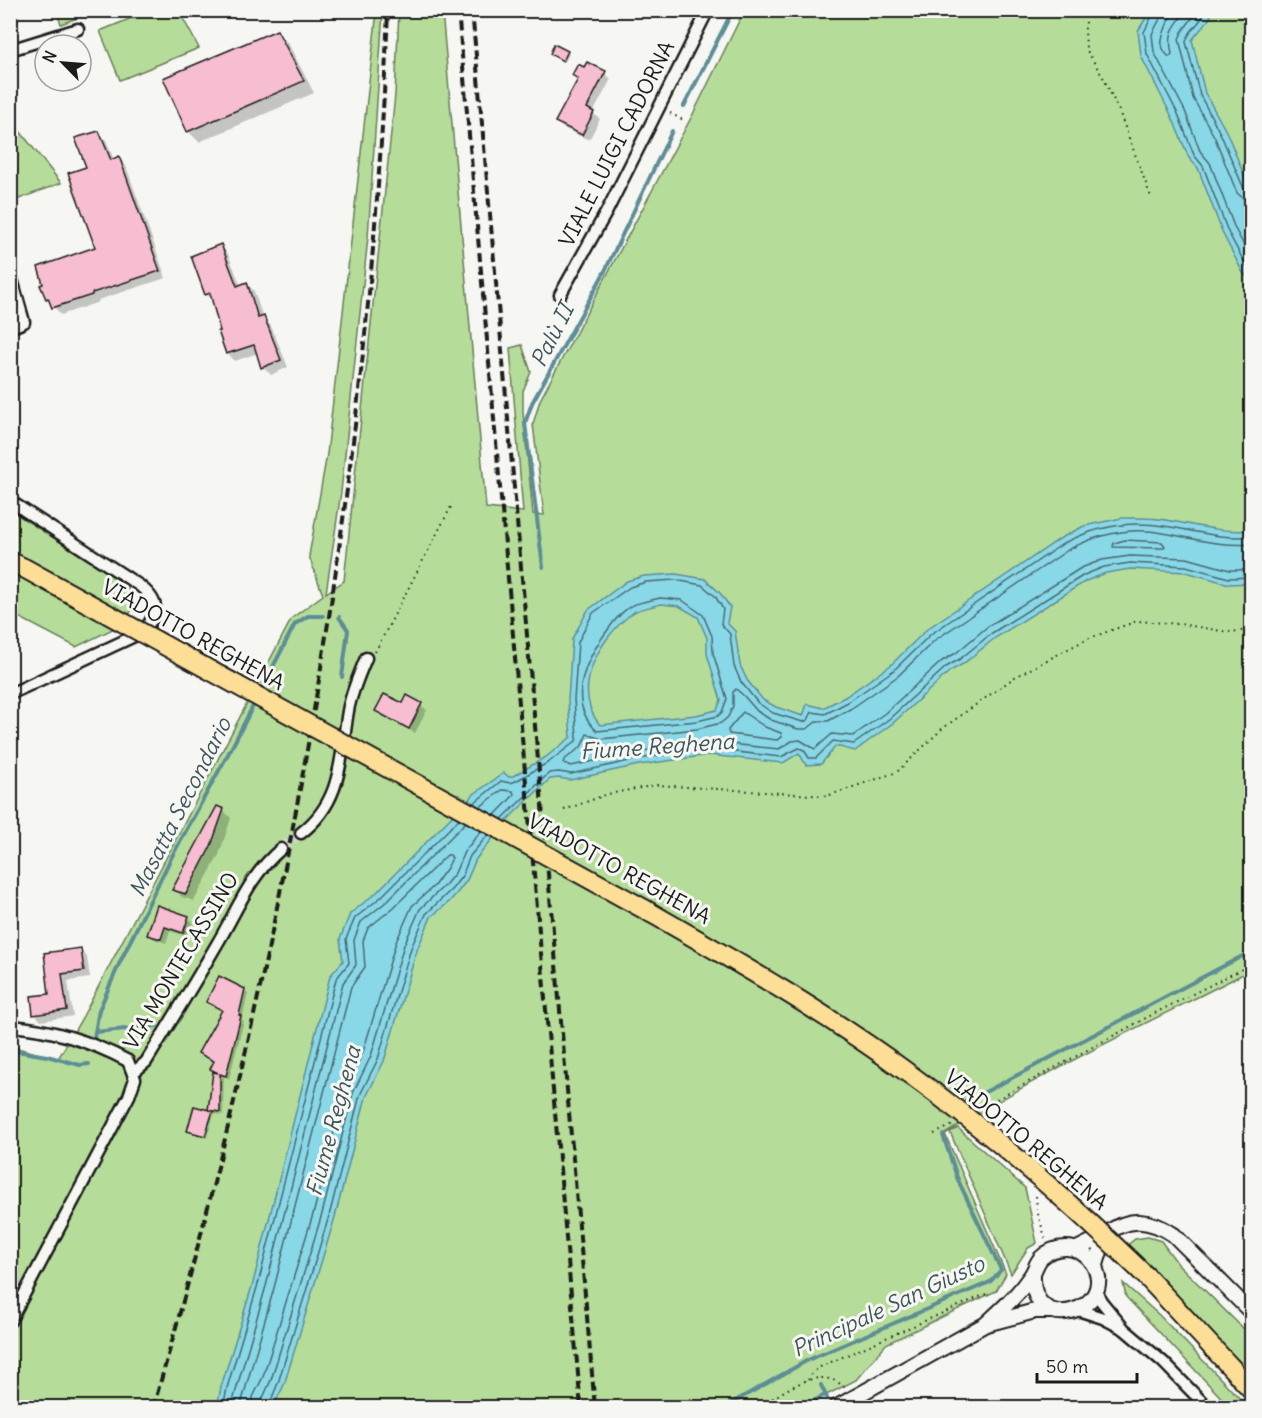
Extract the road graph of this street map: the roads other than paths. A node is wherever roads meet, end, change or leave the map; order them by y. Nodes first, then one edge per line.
1 (708, 10) edge
2 (78, 29) dead end
3 (10, 50) edge
4 (10, 272) edge
5 (560, 295) dead end
6 (10, 328) edge
7 (10, 501) edge
8 (17, 565) edge
9 (369, 657) road end
10 (10, 694) edge
11 (302, 833) tunnel mouth
12 (281, 849) tunnel mouth
13 (10, 1026) edge
14 (134, 1072) junction
15 (1105, 1235) junction
16 (1075, 1250) junction
17 (1095, 1268) junction
18 (1032, 1275) junction
19 (1096, 1290) junction
20 (1078, 1310) junction
21 (1054, 1311) junction
22 (1251, 1313) edge
23 (10, 1321) edge
24 (986, 1324) junction
25 (1124, 1329) junction
26 (1251, 1390) edge
27 (836, 1407) edge
28 (1208, 1407) edge

1 - 5 street, VIALE LUIGI CADORNA
2 - 3 street
4 - 6 street
7 - 10 street
8 - 26 highway, VIADOTTO REGHENA, bridge
9 - 11 street
12 - 14 street, VIA MONTECASSINO
13 - 14 street
14 - 23 street, VIA MONTECASSINO
15 - 16 street
15 - 17 street
15 - 22 street
16 - 17 street
16 - 18 street
17 - 19 street
18 - 21 street
18 - 24 street
19 - 20 street
19 - 25 street
20 - 21 street
20 - 25 street
21 - 24 street
24 - 27 street
25 - 28 street

